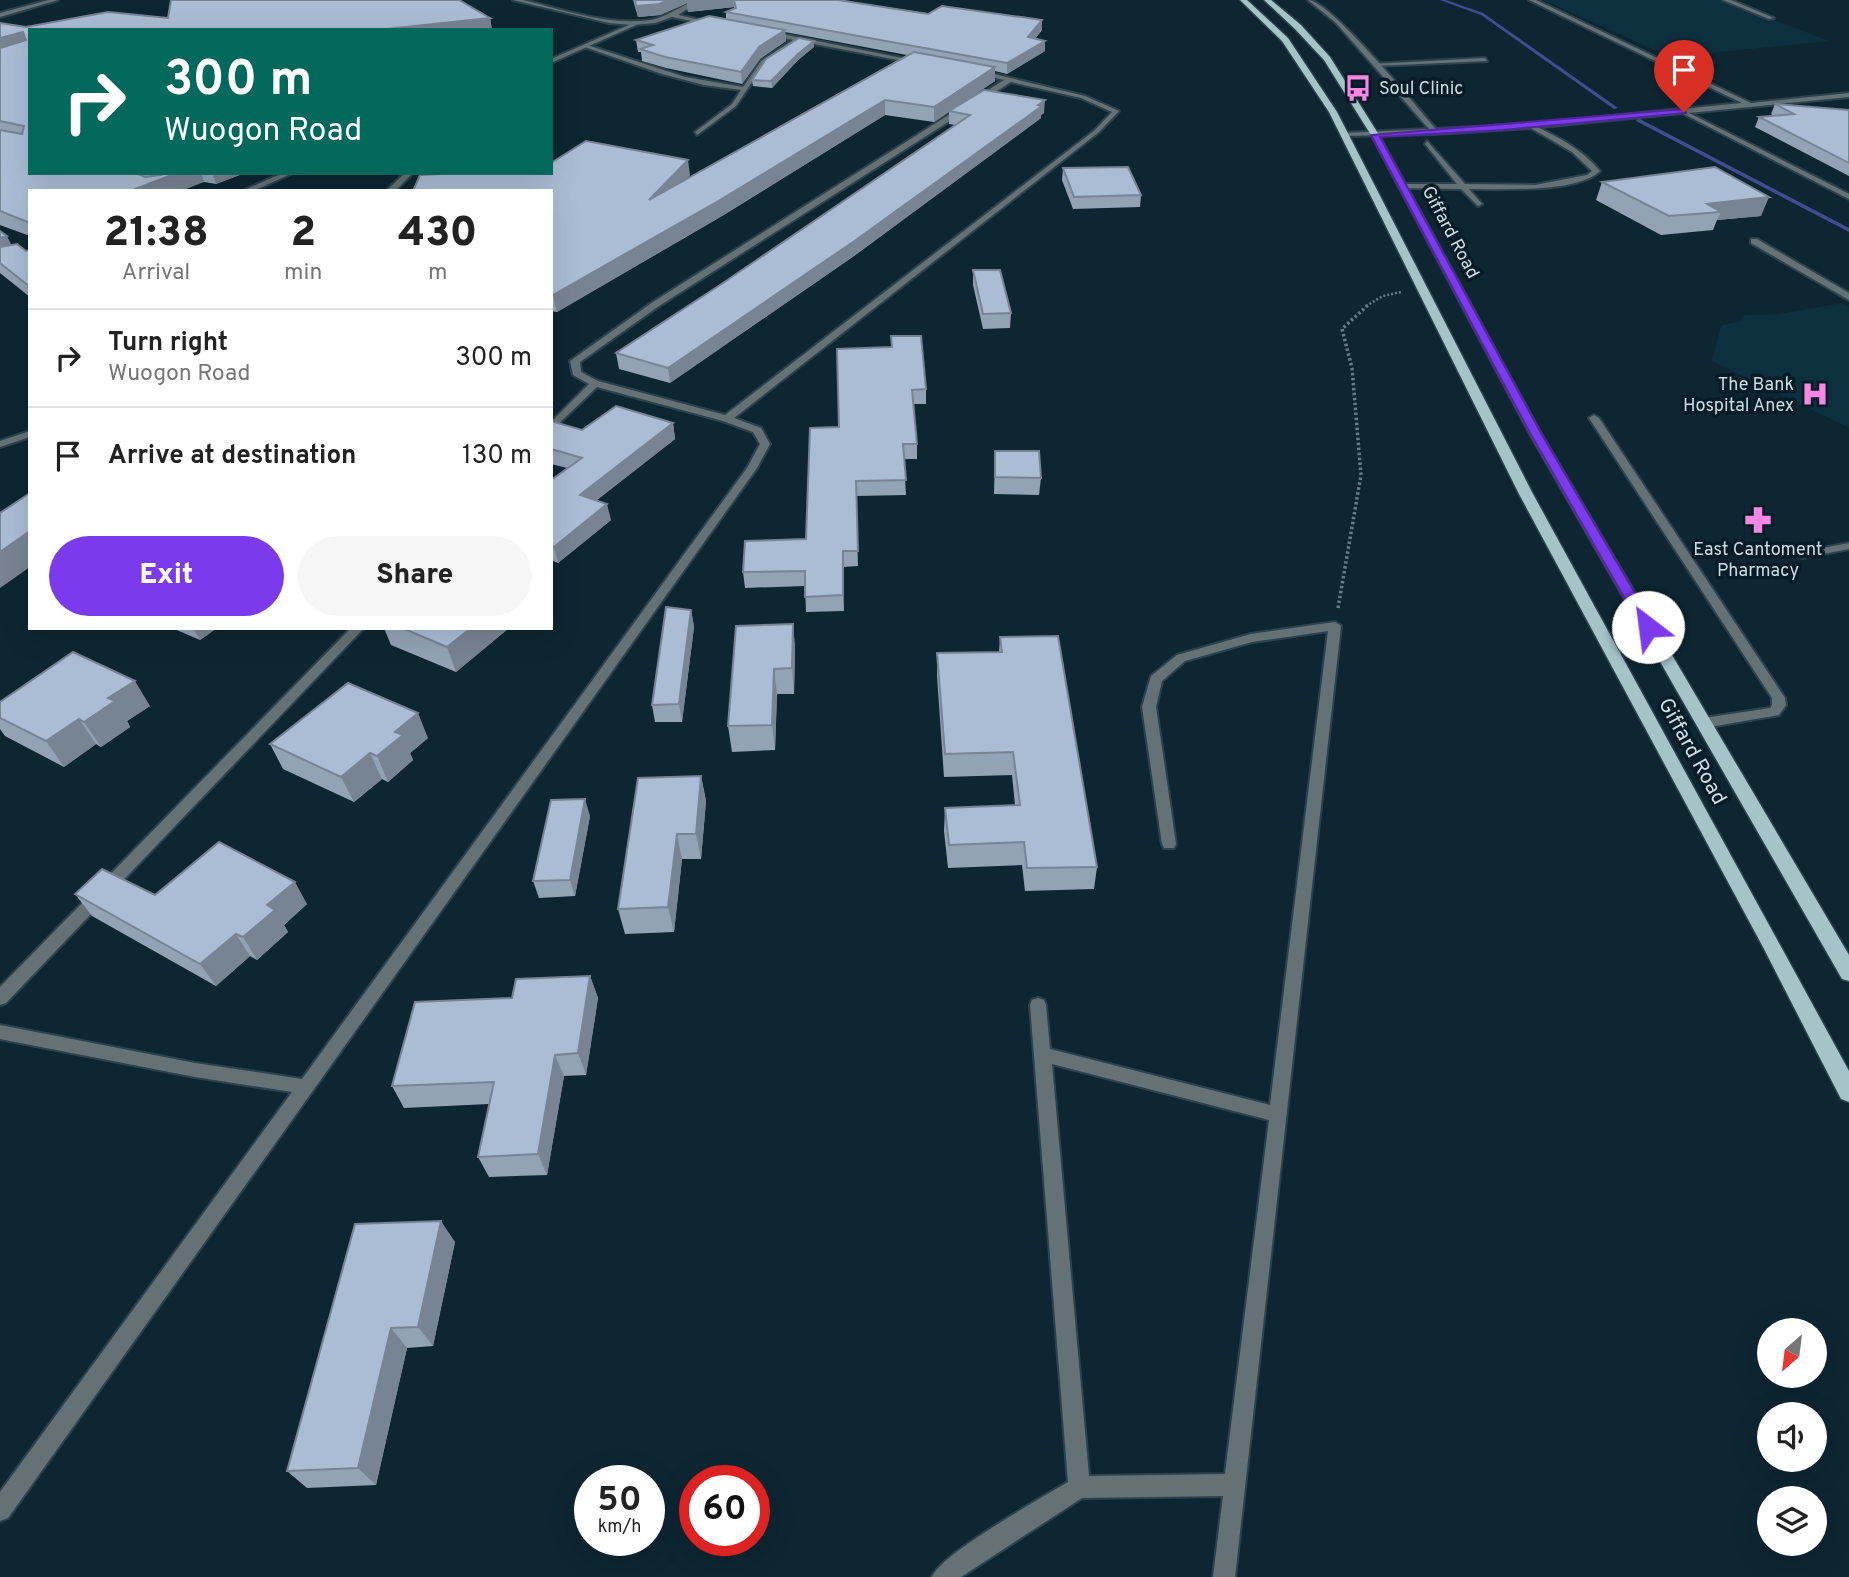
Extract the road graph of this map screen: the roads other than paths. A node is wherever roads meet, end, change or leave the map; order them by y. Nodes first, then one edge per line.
1 (55, 0) edge
2 (516, 0) edge
3 (698, 0) edge
4 (1242, 0) edge
5 (1267, 0) edge
6 (1311, 0) edge
7 (1532, 0) edge
8 (1726, 0) edge
9 (0, 15) edge
10 (674, 16) junction
11 (1771, 18) dead end
12 (633, 25) junction
13 (723, 25) edge
14 (761, 32) edge
15 (799, 39) junction
16 (585, 46) junction
17 (553, 60) edge
18 (1485, 60) dead end
19 (931, 64) edge
20 (1375, 64) junction
21 (971, 71) edge
22 (1011, 79) junction
23 (745, 89) junction
24 (1849, 95) edge
25 (1752, 106) junction
26 (1684, 112) junction
27 (1531, 126) junction
28 (1435, 132) junction
29 (697, 133) dead end
30 (1344, 135) junction
31 (1375, 135) junction
32 (1427, 143) dead end
33 (285, 175) edge
34 (408, 175) edge
35 (1402, 186) junction
36 (1464, 188) junction
37 (251, 189) edge
38 (392, 189) edge
39 (1849, 197) edge
40 (1478, 204) dead end
41 (1754, 241) dead end
42 (1849, 297) edge
43 (595, 383) junction
44 (1594, 418) dead end
45 (727, 419) junction
46 (553, 426) edge
47 (28, 435) edge
48 (0, 444) edge
49 (1849, 547) edge
50 (1802, 555) dead end
51 (356, 630) edge
52 (1704, 723) junction
53 (1169, 844) dead end
54 (1849, 973) edge
55 (0, 998) edge
56 (1038, 1005) dead end
57 (0, 1032) edge
58 (1044, 1055) junction
59 (307, 1087) junction
60 (1849, 1092) edge
61 (1279, 1115) junction
62 (1236, 1485) junction
63 (1079, 1487) junction
64 (0, 1510) edge
65 (943, 1577) edge
66 (1224, 1577) edge

1 - 9 street
2 - 12 street
3 - 10 street
4 - 30 main road, Giffard Road
5 - 31 main road, Giffard Road
6 - 20 street
7 - 25 street
8 - 11 street
10 - 12 street
10 - 13 street
12 - 16 street
14 - 15 street
15 - 19 street
15 - 23 street
16 - 17 street
16 - 23 street
18 - 20 street
20 - 28 street
21 - 22 street
22 - 43 street
22 - 45 street
23 - 29 street
24 - 25 street
25 - 26 street
26 - 27 street
26 - 39 street
27 - 28 street
27 - 36 street
28 - 31 street
30 - 31 street
30 - 60 main road, Giffard Road
31 - 35 main road, Giffard Road
32 - 36 street
33 - 37 street
34 - 38 street
35 - 36 street
35 - 52 main road, Giffard Road
36 - 40 street
41 - 42 street
43 - 45 street
43 - 46 street
44 - 52 street
45 - 59 street
47 - 48 street
49 - 50 street
51 - 55 street
52 - 54 main road, Giffard Road
53 - 61 street
56 - 58 street
57 - 59 street
58 - 61 street
58 - 63 street
59 - 64 street
61 - 62 street
62 - 63 street
62 - 66 street
63 - 65 street

